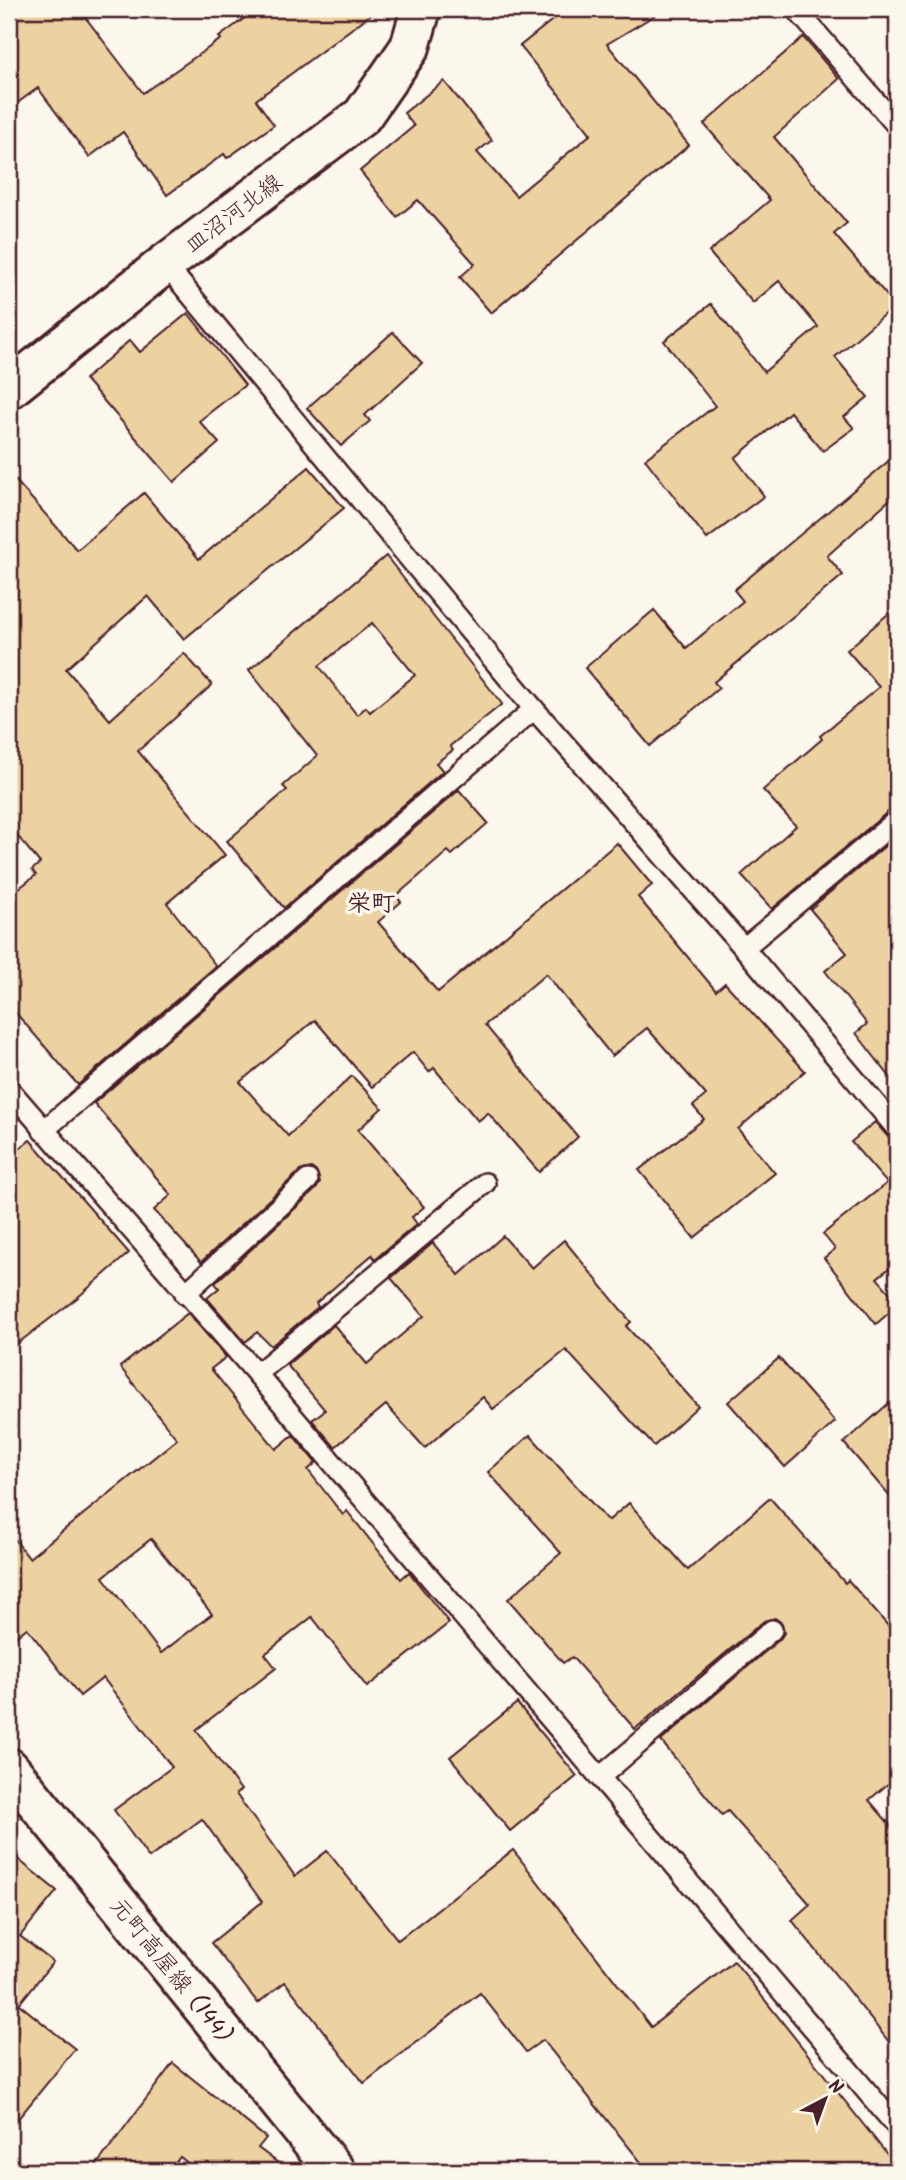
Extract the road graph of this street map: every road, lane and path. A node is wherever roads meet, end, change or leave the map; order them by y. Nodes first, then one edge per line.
1 (421, 9) edge
2 (796, 9) edge
3 (897, 126) edge
4 (165, 264) junction
5 (9, 389) edge
6 (534, 709) junction
7 (897, 820) edge
8 (744, 948) junction
9 (9, 1090) edge
10 (897, 1129) edge
11 (43, 1131) junction
12 (309, 1180) dead end
13 (485, 1183) dead end
14 (185, 1294) junction
15 (257, 1374) junction
16 (772, 1630) dead end
17 (9, 1768) edge
18 (600, 1777) junction
19 (897, 2127) edge
20 (335, 2171) edge

1 - 4 main road, 皿沼河北線
2 - 3 lane
4 - 5 main road, 皿沼河北線
4 - 6 lane
6 - 8 lane
6 - 11 lane
7 - 8 lane
8 - 10 lane
9 - 11 lane
11 - 14 lane
12 - 14 lane
13 - 15 lane
14 - 15 lane
15 - 18 lane
16 - 18 lane
17 - 20 main road, 元町高屋線 (144)
18 - 19 lane

